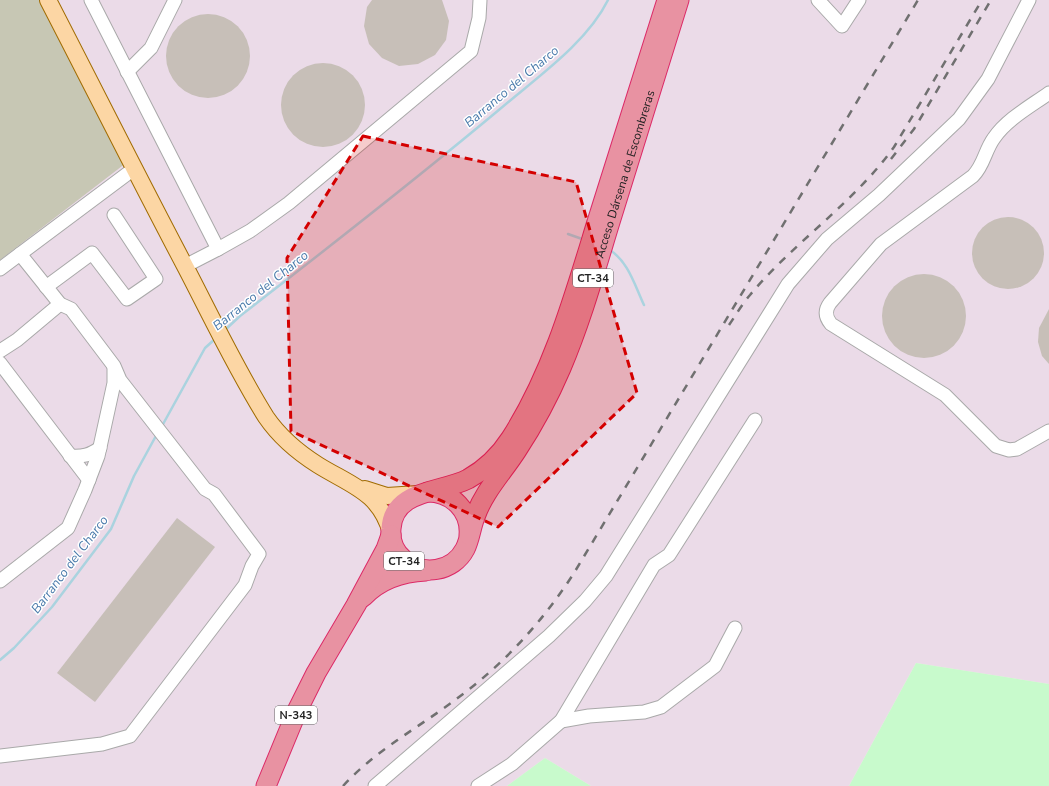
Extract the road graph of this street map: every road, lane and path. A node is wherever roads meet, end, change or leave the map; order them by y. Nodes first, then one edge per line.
1 (48, 0) edge
2 (91, 0) edge
3 (175, 0) edge
4 (480, 0) edge
5 (667, 0) edge
6 (680, 0) edge
7 (818, 0) edge
8 (859, 0) edge
9 (1030, 0) edge
10 (127, 72) junction
11 (1049, 92) edge
12 (135, 168) junction
13 (114, 215) dead end
14 (218, 249) junction
15 (20, 254) junction
16 (185, 266) junction
17 (0, 269) edge
18 (46, 287) junction
19 (60, 304) junction
20 (0, 351) edge
21 (0, 364) edge
22 (114, 366) junction
23 (755, 420) dead end
24 (1049, 431) edge
25 (100, 448) junction
26 (70, 456) junction
27 (89, 480) junction
28 (349, 482) junction
29 (423, 493) junction
30 (391, 534) junction
31 (468, 538) junction
32 (432, 570) junction
33 (0, 582) edge
34 (356, 605) junction
35 (735, 628) dead end
36 (562, 721) junction
37 (0, 756) edge
38 (266, 786) edge
39 (375, 786) edge
40 (478, 786) edge

1 - 12 main road
2 - 10 street
3 - 10 street
4 - 14 street
5 - 29 highway, Acceso Dársena de Escombreras / CT-34
6 - 31 highway, Acceso Dársena de Escombreras / CT-34
7 - 8 street
9 - 39 street
10 - 14 street
11 - 24 street
12 - 15 street
12 - 16 main road
13 - 18 street
14 - 16 street
15 - 17 street
15 - 18 street
16 - 28 main road
18 - 19 street
19 - 20 street
19 - 22 street
21 - 26 street
22 - 25 street
22 - 37 street
23 - 36 street
25 - 26 street
25 - 27 street
26 - 27 street
27 - 33 street
28 - 29 main road
28 - 30 main road
29 - 30 highway, Acceso Dársena de Escombreras / CT-34
29 - 31 highway
30 - 32 highway, Acceso Dársena de Escombreras / CT-34
30 - 34 highway, N-343
31 - 32 highway, Acceso Dársena de Escombreras / CT-34
32 - 34 highway, N-343
34 - 38 highway, N-343
35 - 36 street
36 - 40 street

